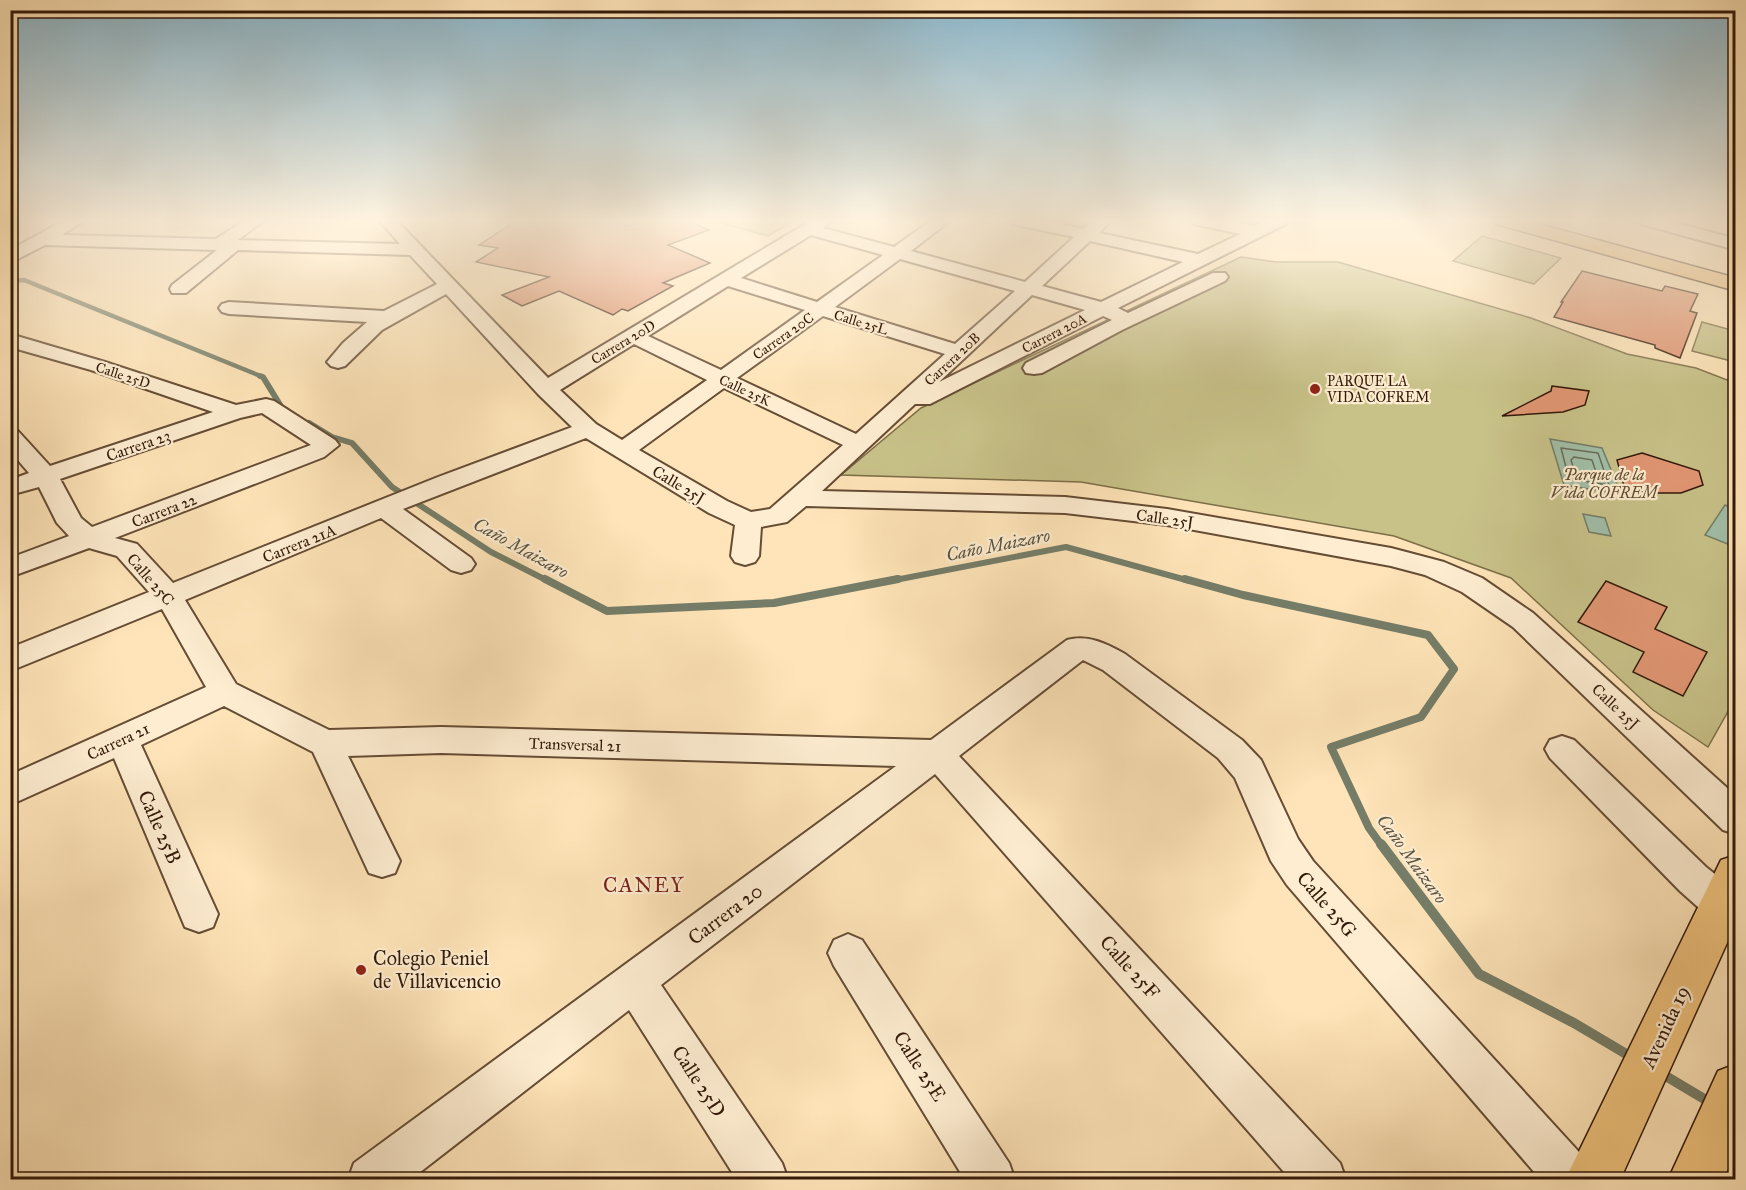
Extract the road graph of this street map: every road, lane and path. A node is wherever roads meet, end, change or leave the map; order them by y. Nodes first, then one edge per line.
1 (193, 276) edge
2 (438, 276) edge
3 (735, 276) edge
4 (869, 276) edge
5 (980, 276) edge
6 (1042, 276) edge
7 (1169, 276) edge
8 (1702, 276) edge
9 (1219, 277) dead end
10 (728, 280) junction
11 (1736, 285) edge
12 (448, 286) junction
13 (178, 289) dead end
14 (1028, 289) junction
15 (228, 308) dead end
16 (821, 310) junction
17 (1097, 312) junction
18 (386, 316) junction
19 (1122, 323) junction
20 (632, 336) junction
21 (10, 340) edge
22 (959, 352) junction
23 (338, 362) dead end
24 (1034, 368) dead end
25 (722, 379) junction
26 (546, 389) junction
27 (235, 412) junction
28 (892, 415) junction
29 (588, 429) junction
30 (10, 436) edge
31 (859, 444) junction
32 (622, 451) junction
33 (316, 452) joint
34 (46, 477) junction
35 (10, 488) edge
36 (800, 498) junction
37 (391, 505) junction
38 (748, 521) junction
39 (89, 539) junction
40 (746, 556) dead end
41 (461, 564) dead end
42 (10, 568) edge
43 (168, 595) junction
44 (1078, 648) joint
45 (10, 660) edge
46 (225, 692) junction
47 (122, 740) junction
48 (325, 743) junction
49 (1562, 749) dead end
50 (937, 754) junction
51 (10, 791) edge
52 (1736, 819) edge
53 (382, 861) dead end
54 (1729, 889) edge
55 (199, 914) dead end
56 (848, 953) dead end
57 (635, 981) junction
58 (1736, 1089) edge
59 (1603, 1158) edge
60 (385, 1175) edge
61 (765, 1179) edge
62 (992, 1179) edge
63 (1323, 1179) edge
64 (1572, 1179) edge
65 (1695, 1179) edge

1 - 13 street
2 - 12 street, Calle 25J
3 - 10 street, Carrera 20D
4 - 16 street, Carrera 20C
5 - 14 street
6 - 14 street, Carrera 20B
7 - 17 street, Carrera 20A
8 - 11 main road
9 - 19 street
10 - 16 street, Calle 25L
10 - 20 street, Carrera 20D
12 - 18 street
12 - 26 street, Calle 25J
14 - 17 street
14 - 22 street, Carrera 20B
15 - 18 street
16 - 22 street, Calle 25L
16 - 25 street, Carrera 20C
17 - 19 street
17 - 28 street, Carrera 20A
18 - 23 street
19 - 24 street
20 - 25 street, Calle 25K
20 - 26 street, Carrera 20D
21 - 27 street, Calle 25D
22 - 28 street, Carrera 20B
25 - 31 street, Calle 25K
25 - 32 street, Carrera 20C
26 - 29 street, Calle 25J
27 - 33 street, Carrera 23
27 - 34 street, Carrera 23
28 - 31 street, Carrera 20B
29 - 32 street, Calle 25J
29 - 37 street, Carrera 21A
30 - 34 street, Calle 25C
31 - 36 street, Carrera 20B
32 - 38 street, Calle 25J
33 - 39 street, Carrera 22
34 - 35 street, Carrera 23
34 - 39 street, Calle 25C
36 - 38 street
36 - 52 street, Calle 25J
37 - 41 street
37 - 43 street, Carrera 21A
38 - 40 street
39 - 42 street, Carrera 22
39 - 43 street, Calle 25C
43 - 45 street, Carrera 21A
43 - 46 street, Calle 25C
44 - 50 street, Carrera 20
44 - 64 street, Calle 25G
46 - 47 street, Carrera 21
46 - 48 street, Transversal 21
47 - 51 street, Carrera 21
47 - 55 street, Calle 25B
48 - 50 street, Transversal 21
48 - 53 street
49 - 54 street
50 - 57 street, Carrera 20
50 - 63 street, Calle 25F
54 - 59 main road, Avenida 19
56 - 62 street, Calle 25E
57 - 60 street, Carrera 20
57 - 61 street, Calle 25D
58 - 65 main road

